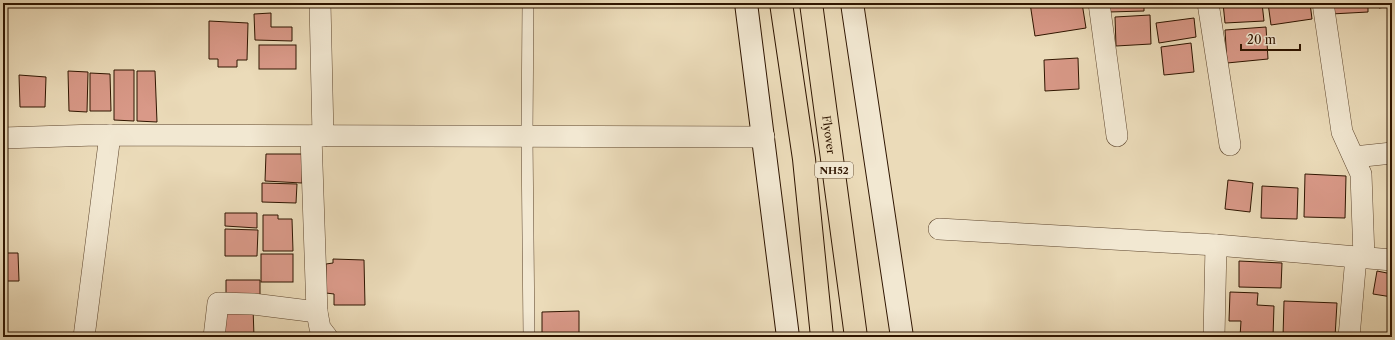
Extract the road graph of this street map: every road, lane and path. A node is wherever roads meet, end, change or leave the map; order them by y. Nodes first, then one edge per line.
1 (320, 3) edge
2 (528, 3) edge
3 (746, 3) edge
4 (781, 3) edge
5 (811, 3) edge
6 (852, 3) edge
7 (1100, 3) edge
8 (1208, 3) edge
9 (1323, 3) edge
10 (110, 135) junction
11 (317, 136) junction
12 (527, 136) junction
13 (1117, 136) dead end
14 (3, 138) edge
15 (764, 138) junction
16 (1230, 145) dead end
17 (1392, 153) edge
18 (1354, 157) junction
19 (939, 229) dead end
20 (1216, 245) junction
21 (1360, 257) junction
22 (1392, 260) edge
23 (317, 312) junction
24 (84, 337) edge
25 (214, 337) edge
26 (327, 337) edge
27 (529, 337) edge
28 (788, 337) edge
29 (822, 337) edge
30 (856, 337) edge
31 (902, 337) edge
32 (1214, 337) edge
33 (1349, 337) edge

1 - 11 street
2 - 12 lane
3 - 15 main road
4 - 29 highway, NH52
5 - 30 highway, Flyover / NH52
6 - 31 main road
7 - 13 street
8 - 16 street
9 - 18 street
10 - 11 street
10 - 14 street
10 - 24 street
11 - 12 street
11 - 23 street
12 - 15 street
12 - 27 lane
15 - 28 main road
17 - 18 street
18 - 21 street
19 - 20 street
20 - 21 street
20 - 32 street
21 - 22 street
21 - 33 street
23 - 25 street
23 - 26 street

